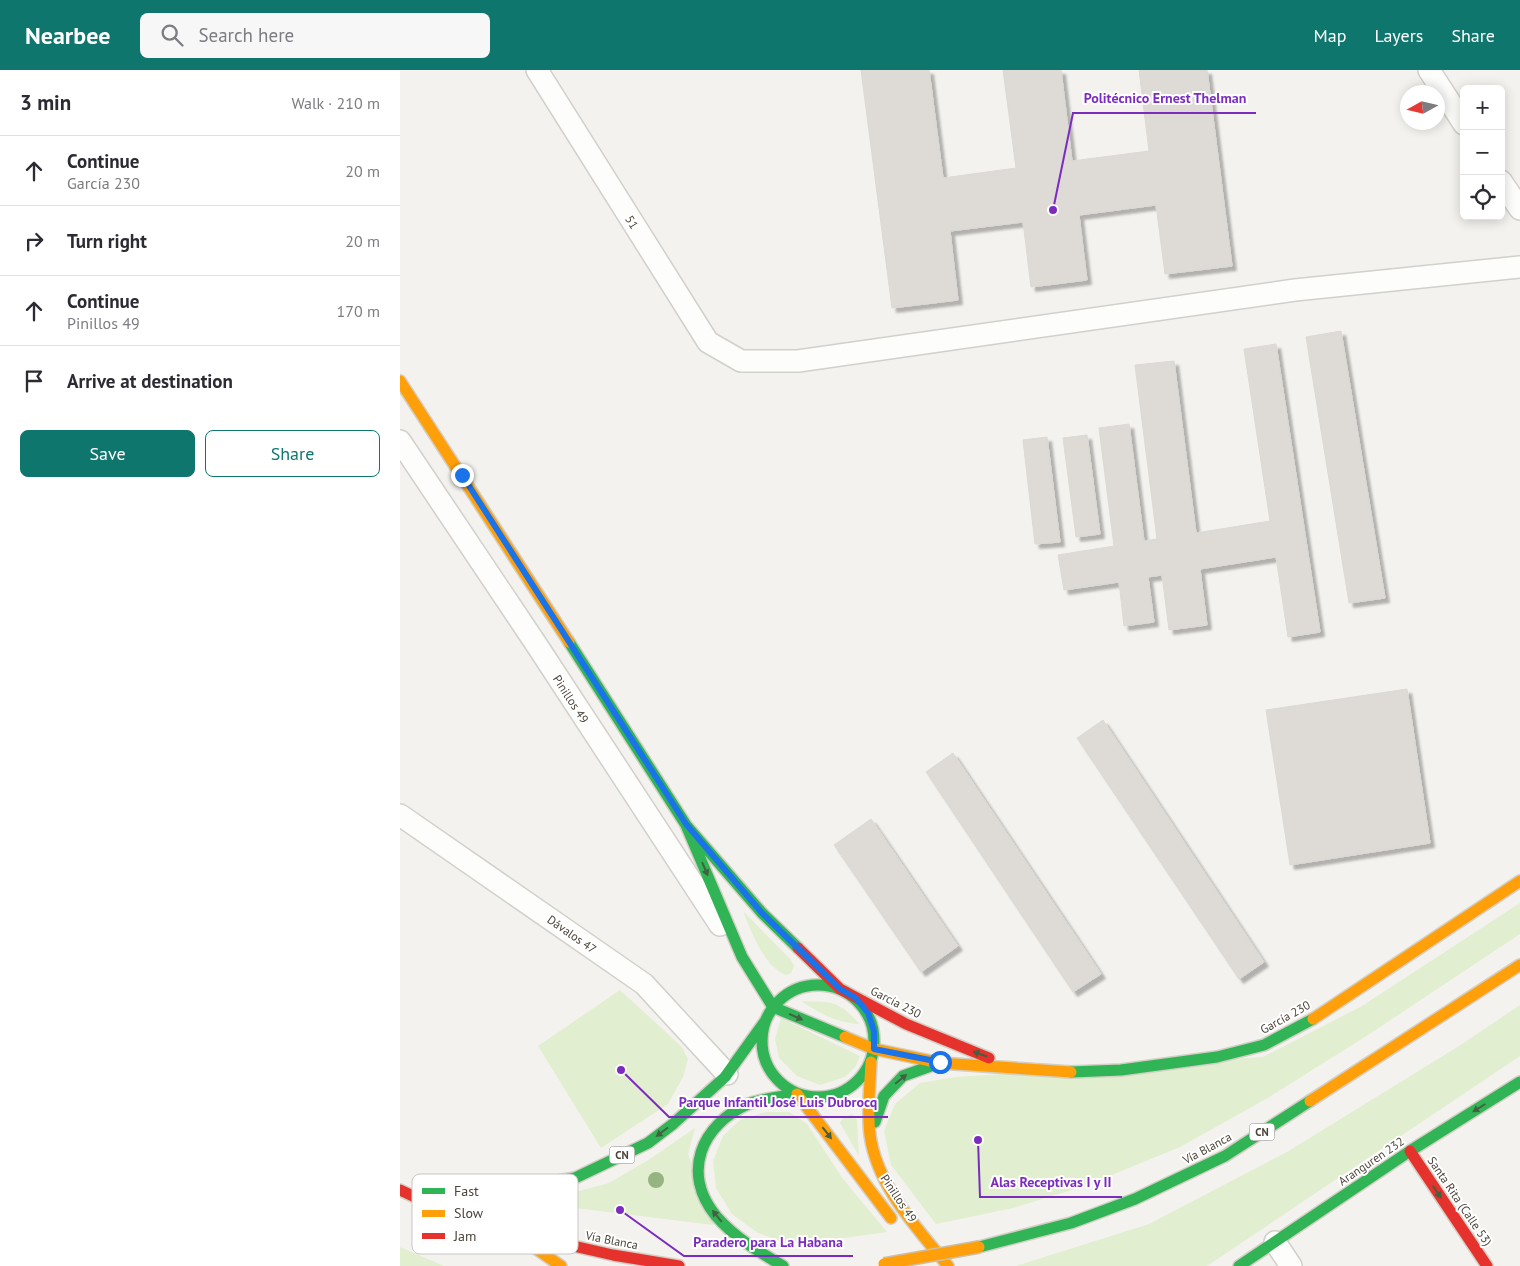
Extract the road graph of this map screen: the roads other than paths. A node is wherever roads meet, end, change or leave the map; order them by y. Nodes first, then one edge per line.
1 (537, 70) edge
2 (1429, 70) edge
3 (1460, 118) edge
4 (1505, 187) edge
5 (1520, 209) edge
6 (1520, 267) edge
7 (400, 381) edge
8 (400, 441) edge
9 (400, 815) edge
10 (686, 824) junction
11 (1520, 881) edge
12 (742, 957) junction
13 (1520, 965) edge
14 (840, 989) junction
15 (773, 1007) junction
16 (766, 1020) junction
17 (874, 1049) junction
18 (871, 1062) junction
19 (940, 1062) junction
20 (1026, 1070) junction
21 (727, 1074) junction
22 (1520, 1082) edge
23 (797, 1094) junction
24 (870, 1136) junction
25 (1410, 1151) junction
26 (578, 1177) edge
27 (400, 1190) edge
28 (412, 1196) edge
29 (899, 1229) dead end
30 (1275, 1242) junction
31 (910, 1244) dead end
32 (578, 1248) edge
33 (544, 1254) edge
34 (880, 1264) edge
35 (561, 1266) edge
36 (679, 1266) edge
37 (783, 1266) edge
38 (927, 1266) edge
39 (948, 1266) edge
40 (1239, 1266) edge
41 (1291, 1266) edge
42 (1487, 1266) edge

1 - 6 street, 51
2 - 3 street
4 - 5 street
7 - 10 main road, Pinillos 49
8 - 12 street, Pinillos 49
9 - 21 street, Dávalos 47
10 -> 12 main road, Pinillos 49
10 - 14 main road, Pinillos 49
11 - 20 main road, García 230
12 - 15 main road, Pinillos 49
13 - 34 main road, Vía Blanca / CN, bridge
14 - 15 main road
14 - 17 main road
20 -> 14 main road, García 230
15 - 16 main road
15 -> 17 main road
16 - 21 main road, CN
16 - 23 main road
17 - 18 main road
17 - 19 main road, García 230
18 - 23 main road
18 - 24 main road, Pinillos 49
19 - 20 main road, García 230
24 -> 19 main road
21 -> 26 main road, CN
22 -> 25 main road, Aranguren 232
23 -> 29 main road, Pinillos 49
37 -> 23 main road
24 - 39 main road, Pinillos 49
25 - 30 main road, Aranguren 232
25 -> 42 main road, Santa Rita (Calle 53)
27 - 28 main road, Vía Blanca
30 - 40 main road, Aranguren 232
30 - 41 street
31 - 38 main road
32 - 36 main road, Vía Blanca
33 - 35 main road

